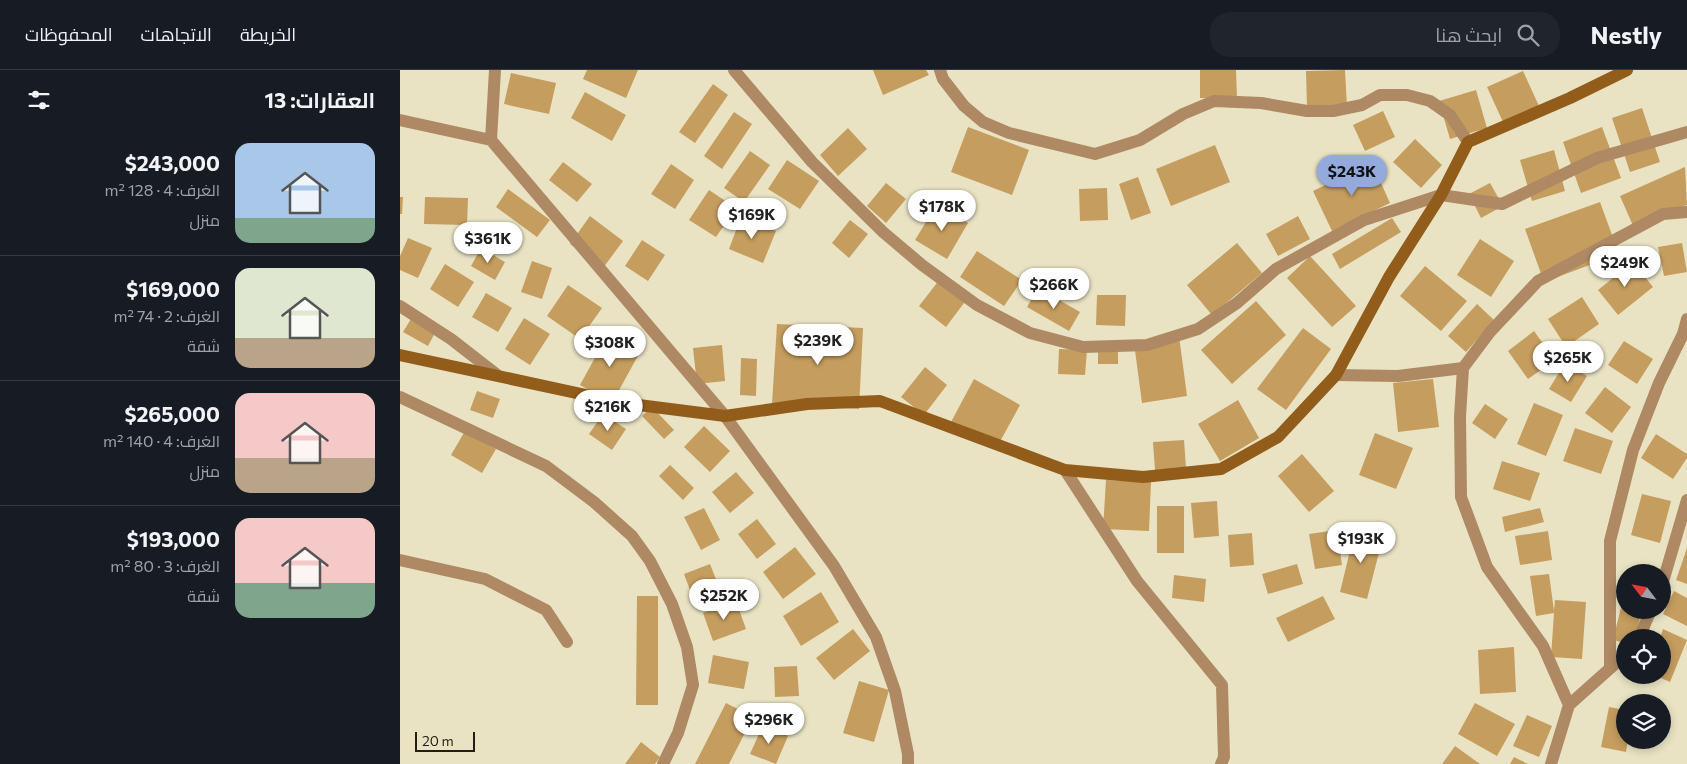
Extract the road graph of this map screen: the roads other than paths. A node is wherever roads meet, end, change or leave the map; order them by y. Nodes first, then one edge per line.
1 (495, 70) edge
2 (734, 70) edge
3 (940, 70) edge
4 (1627, 70) edge
5 (400, 120) edge
6 (1687, 132) edge
7 (490, 140) junction
8 (1468, 142) junction
9 (1441, 195) junction
10 (1687, 212) edge
11 (400, 306) edge
12 (1687, 319) edge
13 (400, 355) edge
14 (1463, 368) junction
15 (496, 374) junction
16 (1336, 374) junction
17 (400, 397) edge
18 (725, 416) junction
19 (1065, 470) junction
20 (1687, 500) edge
21 (400, 560) edge
22 (1668, 564) edge
23 (568, 642) dead end
24 (1616, 663) edge
25 (1610, 668) junction
26 (1568, 705) junction
27 (663, 764) edge
28 (908, 764) edge
29 (1220, 764) edge
30 (1551, 764) edge

1 - 7 street
2 - 9 street
3 - 8 street
4 - 8 main road
5 - 7 street
6 - 9 street
7 - 18 street
8 - 9 main road
9 - 16 main road
10 - 14 street
11 - 15 street
12 - 25 street
13 - 15 main road
14 - 16 street
14 - 26 street
15 - 18 main road
16 - 19 main road
17 - 27 street
18 - 19 main road
18 - 28 street
19 - 29 street
20 - 22 street
21 - 23 street
24 - 25 street
25 - 26 street
26 - 30 street

